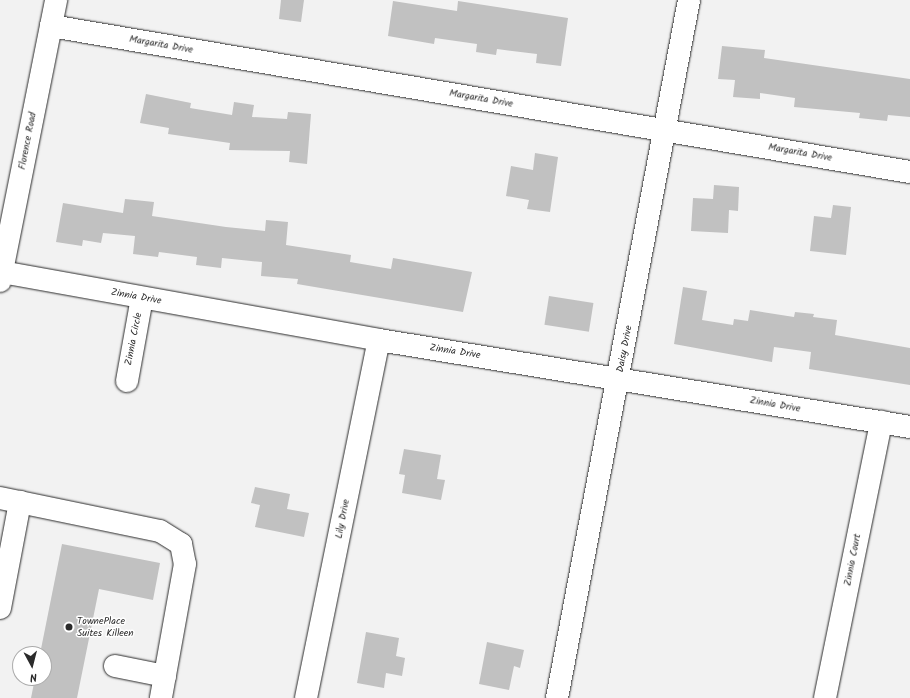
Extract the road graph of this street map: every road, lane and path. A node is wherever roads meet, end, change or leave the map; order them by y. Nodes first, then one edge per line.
1 (56, 0) edge
2 (689, 0) edge
3 (51, 26) junction
4 (666, 130) junction
5 (910, 172) edge
6 (1, 277) edge
7 (142, 298) junction
8 (379, 340) junction
9 (619, 378) junction
10 (126, 381) dead end
11 (881, 422) junction
12 (910, 427) edge
13 (10, 500) edge
14 (0, 608) edge
15 (115, 666) dead end
16 (165, 676) junction
17 (161, 698) edge
18 (306, 698) edge
19 (557, 698) edge
20 (825, 698) edge

1 - 3 street, Florence Road
2 - 4 street, Daisy Drive
3 - 4 street, Margarita Drive
3 - 6 street, Florence Road
4 - 5 street, Margarita Drive
4 - 9 street, Daisy Drive
6 - 7 street, Zinnia Drive
7 - 8 street, Zinnia Drive
7 - 10 street, Zinnia Circle
8 - 9 street, Zinnia Drive
8 - 18 street, Lily Drive
9 - 11 street, Zinnia Drive
9 - 19 street, Daisy Drive
11 - 12 street, Zinnia Drive
11 - 20 street, Zinnia Court
13 - 14 street
13 - 16 street
15 - 16 street
16 - 17 street

